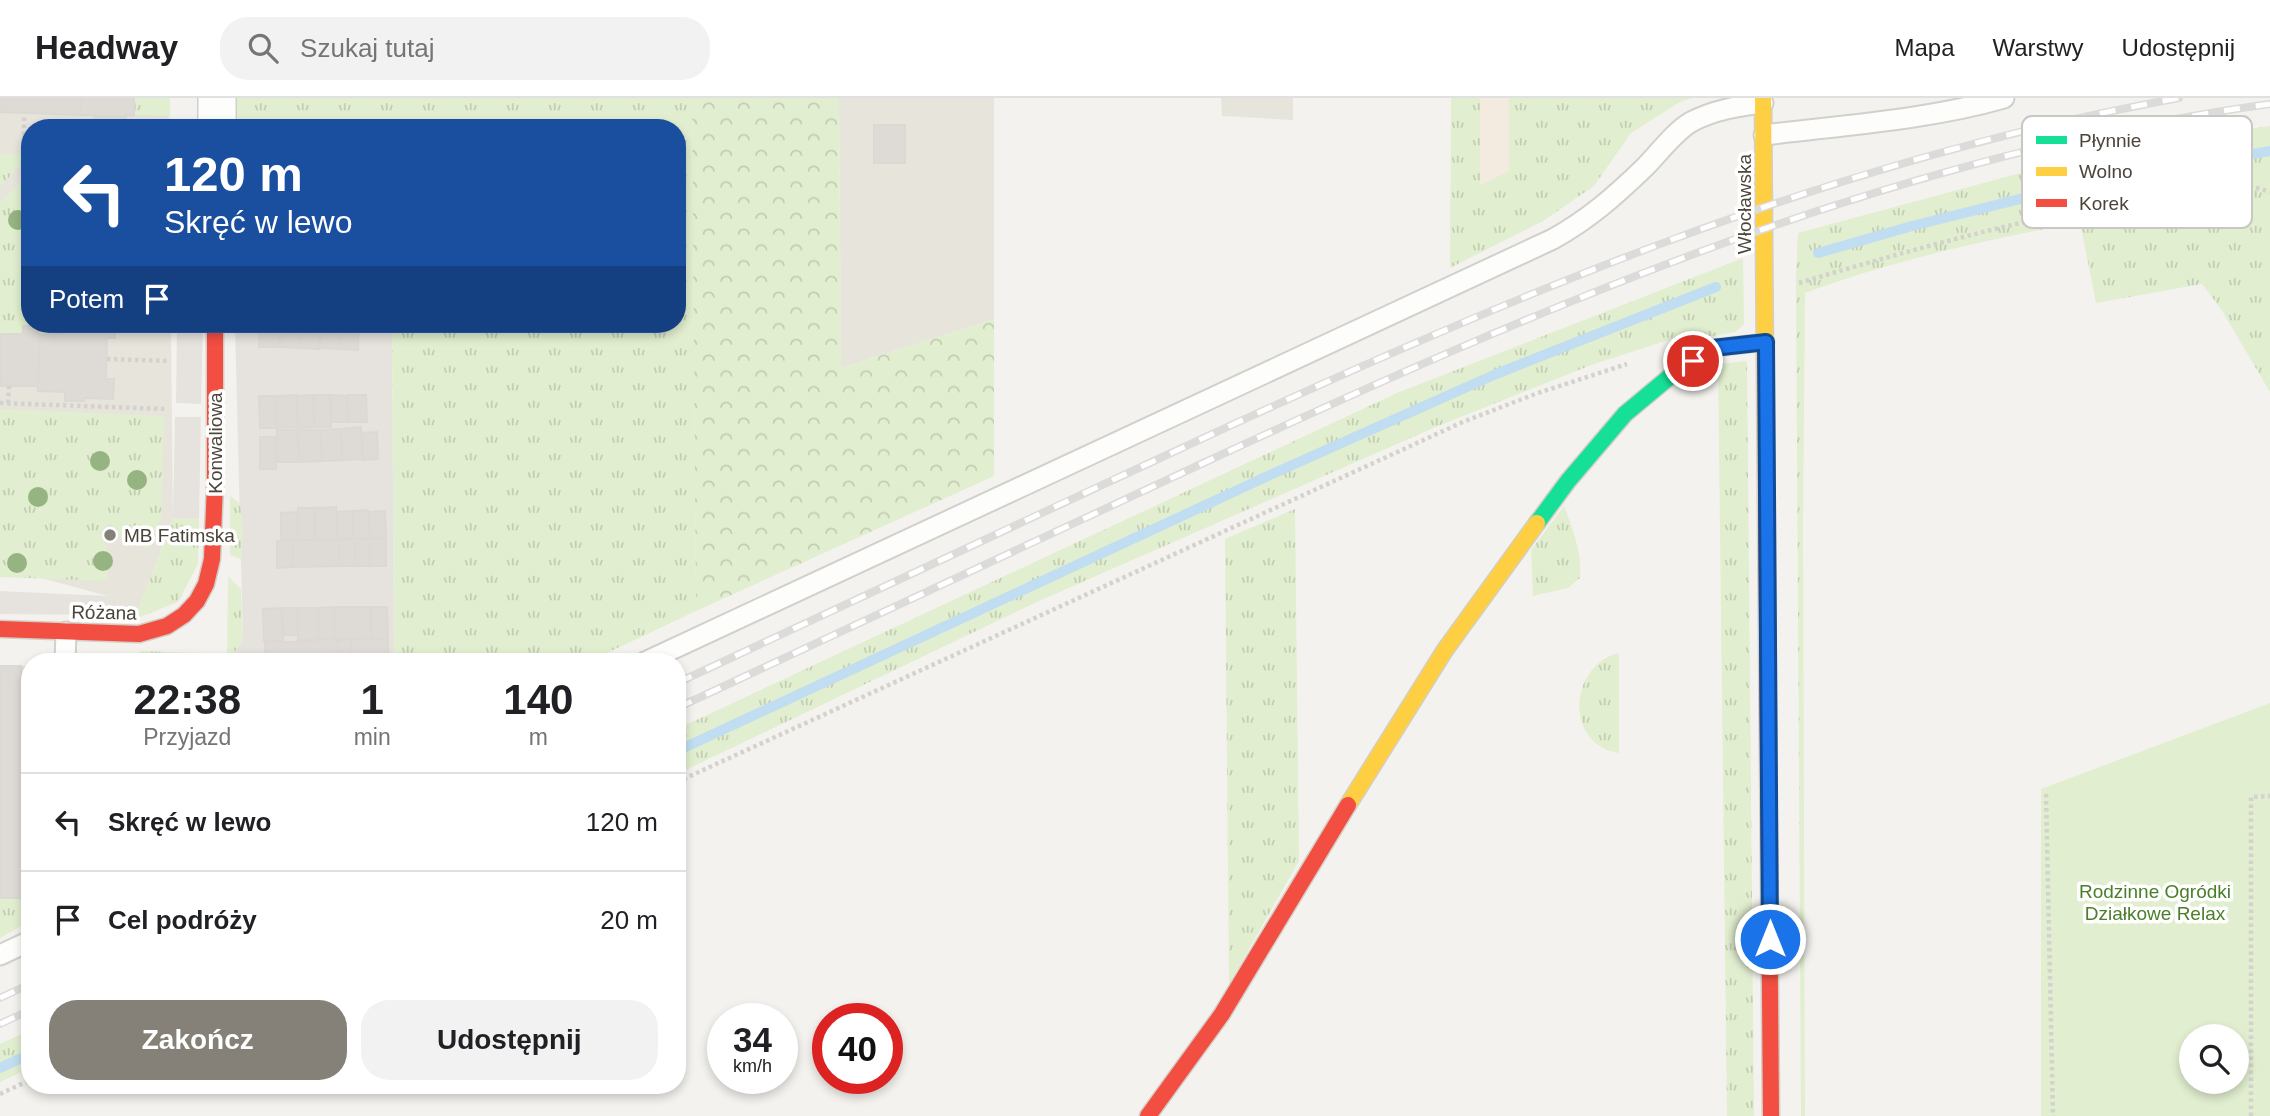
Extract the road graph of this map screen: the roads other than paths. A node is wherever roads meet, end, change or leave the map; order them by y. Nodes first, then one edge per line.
1 (218, 98) edge
2 (1922, 98) edge
3 (2004, 98) edge
4 (1763, 101) edge
5 (217, 119) edge
6 (1899, 119) junction
7 (1764, 135) junction
8 (215, 333) edge
9 (1766, 342) junction
10 (197, 601) joint
11 (0, 629) edge
12 (66, 632) junction
13 (65, 653) edge
14 (664, 653) edge
15 (21, 945) edge
16 (0, 955) edge
17 (1148, 1116) edge
18 (1771, 1116) edge

1 - 5 street
2 - 6 lane
3 - 6 lane
4 - 7 street, Włocławska
4 - 14 lane
6 - 7 lane
7 - 9 street, Włocławska
8 - 10 street, Konwaliowa
9 - 17 street
9 - 18 street, Włocławska
10 - 12 street, Różana
11 - 12 street, Różana
12 - 13 lane
15 - 16 lane

